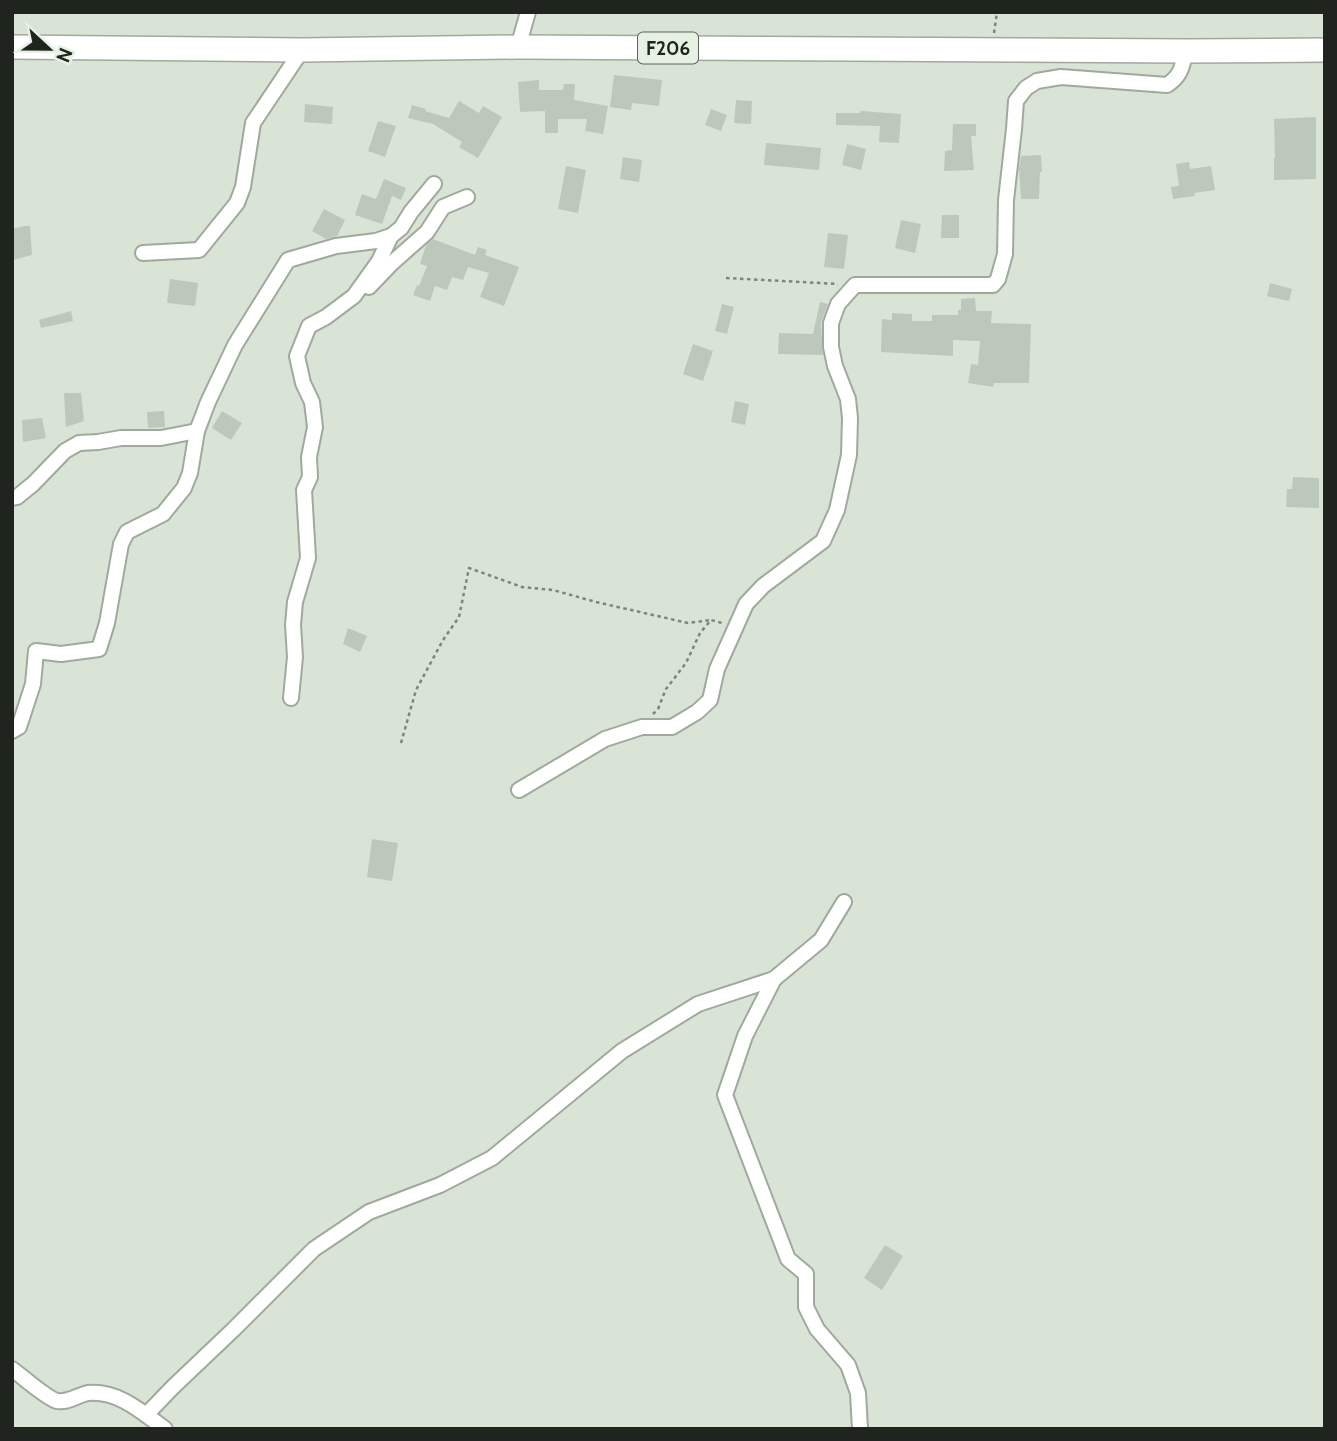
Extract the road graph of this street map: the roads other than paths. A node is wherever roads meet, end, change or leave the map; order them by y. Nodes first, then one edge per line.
1 (527, 12) edge
2 (12, 47) edge
3 (518, 47) junction
4 (302, 50) junction
5 (1325, 50) edge
6 (1186, 51) junction
7 (434, 184) dead end
8 (467, 197) dead end
9 (390, 236) junction
10 (143, 253) dead end
11 (341, 306) junction
12 (197, 432) junction
13 (12, 498) edge
14 (291, 698) dead end
15 (12, 731) edge
16 (519, 790) dead end
17 (844, 902) dead end
18 (774, 979) junction
19 (12, 1369) edge
20 (146, 1415) junction
21 (165, 1429) edge
22 (860, 1429) edge

1 - 3 street
2 - 4 main road, F206
3 - 4 main road, F206
3 - 6 main road, F206
4 - 10 street
5 - 6 main road, F206
6 - 16 street
7 - 9 street
8 - 11 street
9 - 11 street
9 - 12 street
11 - 14 street
12 - 13 street
12 - 15 street
17 - 18 street
18 - 20 street
18 - 22 street
19 - 20 street
20 - 21 street

